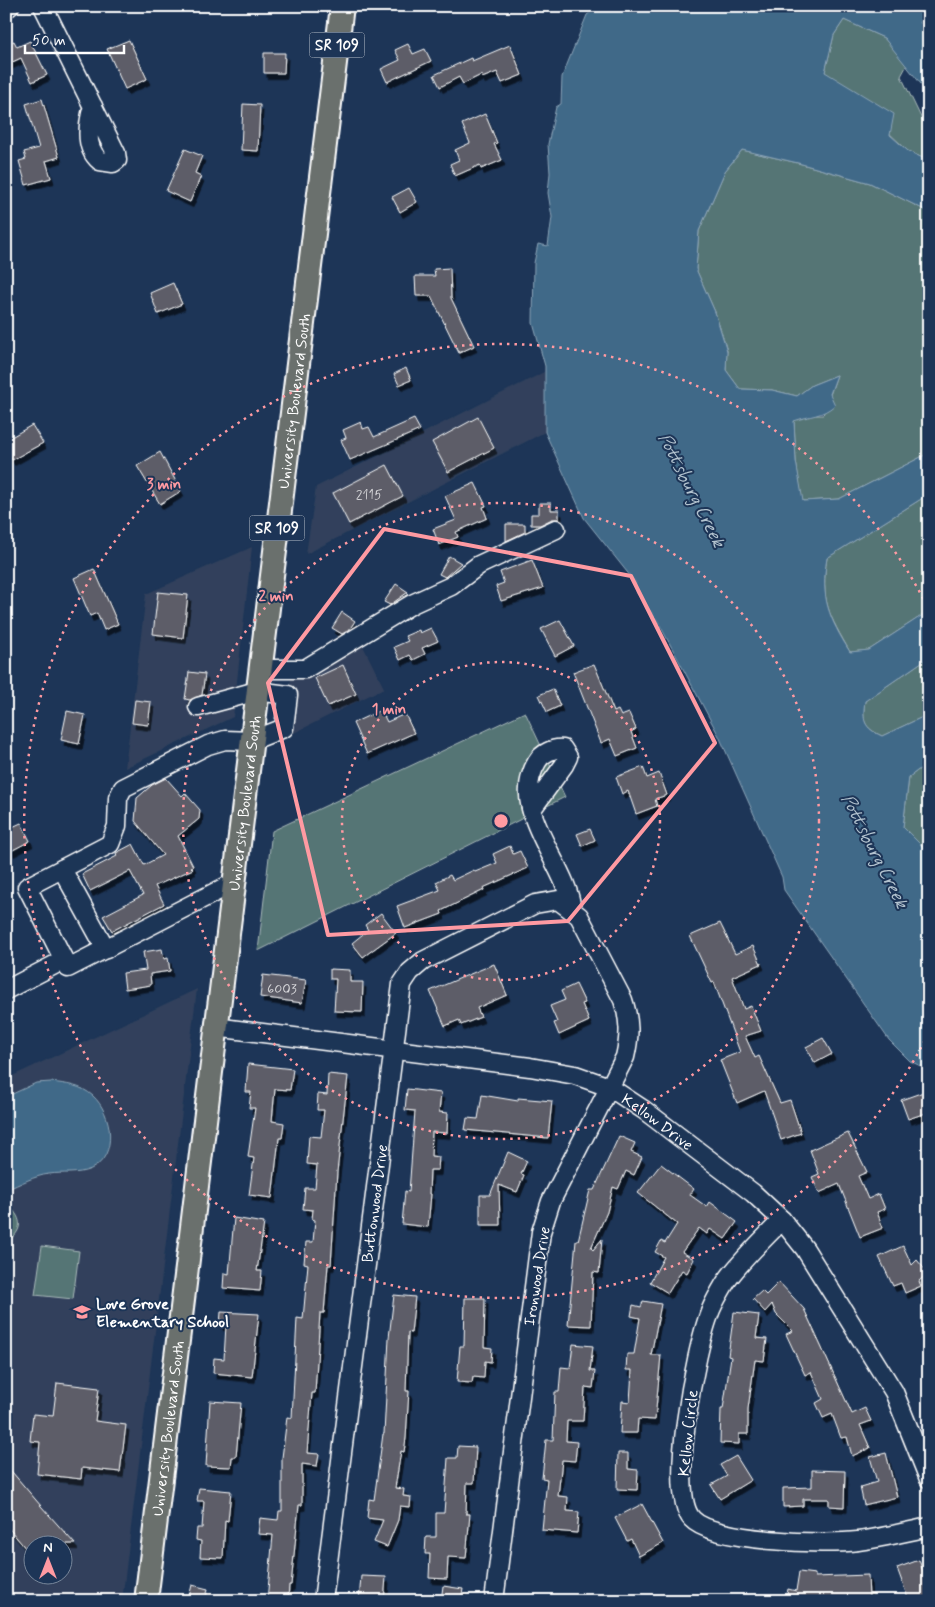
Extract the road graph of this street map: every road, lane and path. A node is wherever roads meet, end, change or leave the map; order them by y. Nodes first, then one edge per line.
1 (10, 6) edge
2 (43, 6) edge
3 (342, 6) edge
4 (6, 8) edge
5 (93, 106) dead end
6 (556, 528) dead end
7 (260, 669) junction
8 (257, 691) junction
9 (198, 707) dead end
10 (251, 740) junction
11 (532, 809) dead end
12 (62, 869) junction
13 (233, 882) junction
14 (565, 906) junction
15 (106, 949) junction
16 (64, 960) junction
17 (6, 990) edge
18 (215, 1027) junction
19 (392, 1050) junction
20 (610, 1088) junction
21 (782, 1220) junction
22 (929, 1479) edge
23 (929, 1527) edge
24 (146, 1601) edge
25 (323, 1601) edge
26 (494, 1601) edge

1 - 4 street
2 - 5 street
3 - 7 main road, University Boulevard South / SR 109
6 - 7 street
7 - 8 main road, University Boulevard South / SR 109
8 - 9 street
8 - 10 main road, University Boulevard South / SR 109
8 - 10 street
10 - 12 street
10 - 13 main road, University Boulevard South / SR 109
11 - 14 street
12 - 15 street
12 - 16 street
13 - 15 street
13 - 18 main road, University Boulevard South / SR 109
14 - 19 street, Buttonwood Drive
14 - 20 street, Ironwood Drive
15 - 16 street
16 - 17 street
18 - 19 street, Kellow Drive
18 - 24 main road, University Boulevard South / SR 109
19 - 20 street, Kellow Drive
19 - 25 street, Buttonwood Drive
20 - 21 street, Kellow Drive
20 - 26 street, Ironwood Drive
21 - 22 street, Kellow Drive
21 - 23 street, Kellow Circle

